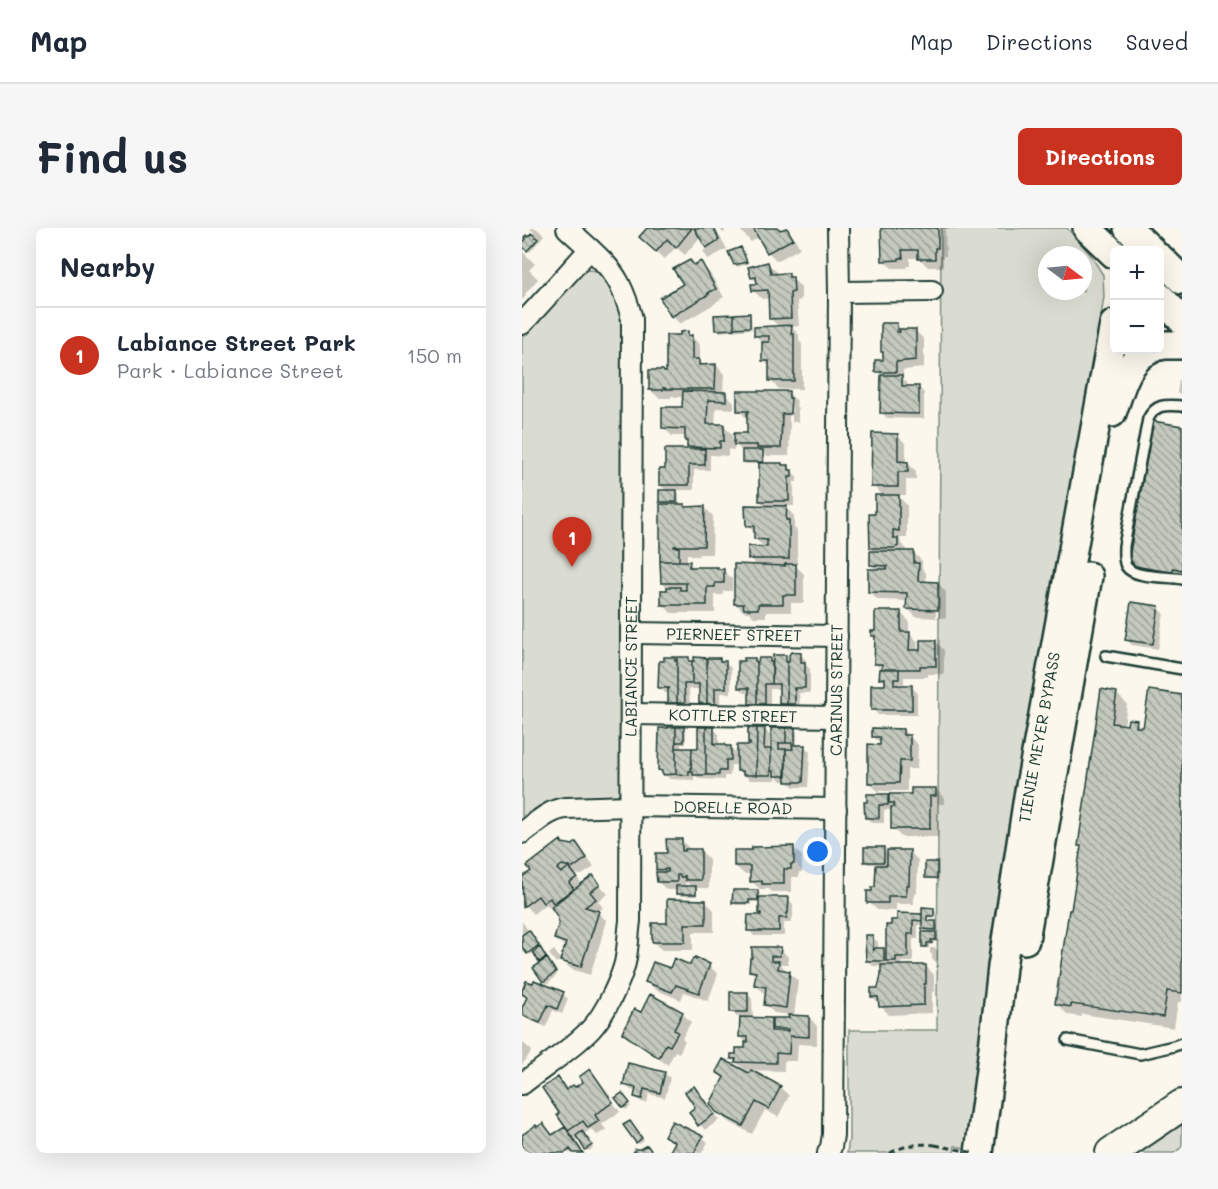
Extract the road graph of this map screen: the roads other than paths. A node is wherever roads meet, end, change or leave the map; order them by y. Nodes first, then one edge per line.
1 (567, 228) edge
2 (838, 228) edge
3 (1087, 228) edge
4 (590, 249) junction
5 (1110, 250) edge
6 (1164, 264) edge
7 (1182, 280) edge
8 (932, 291) dead end
9 (839, 292) junction
10 (1163, 300) edge
11 (1182, 320) edge
12 (522, 324) edge
13 (1164, 345) edge
14 (1182, 345) edge
15 (1110, 346) edge
16 (1123, 354) edge
17 (1141, 354) edge
18 (1182, 406) edge
19 (1112, 413) junction
20 (1182, 579) edge
21 (632, 633) junction
22 (837, 636) junction
23 (1106, 656) dead end
24 (1182, 669) edge
25 (631, 714) junction
26 (836, 717) junction
27 (630, 806) junction
28 (836, 809) junction
29 (522, 833) edge
30 (1068, 1040) dead end
31 (1182, 1043) edge
32 (522, 1084) edge
33 (1182, 1105) edge
34 (828, 1153) edge
35 (977, 1153) edge
36 (996, 1153) edge
37 (1111, 1153) edge

1 - 4 street, LABIANCE STREET
2 - 9 street, CARINUS STREET
3 - 5 street
4 - 12 street
4 - 21 street, LABIANCE STREET
6 - 7 street
8 - 9 street
9 - 22 street, CARINUS STREET
10 - 11 street
13 - 14 street
15 - 35 street, TIENIE MEYER BYPASS
16 - 19 street, TIENIE MEYER BYPASS
17 - 19 street
18 - 20 lane
19 - 36 street, TIENIE MEYER BYPASS
21 - 22 street, PIERNEEF STREET
21 - 25 street, LABIANCE STREET
22 - 26 street, CARINUS STREET
23 - 24 lane
25 - 26 street, KOTTLER STREET
25 - 27 street, LABIANCE STREET
26 - 28 street, CARINUS STREET
27 - 28 street, DORELLE ROAD
27 - 29 street, DORELLE ROAD
27 - 32 street, LABIANCE STREET
28 - 34 street, CARINUS STREET
30 - 31 lane
33 - 37 main road

